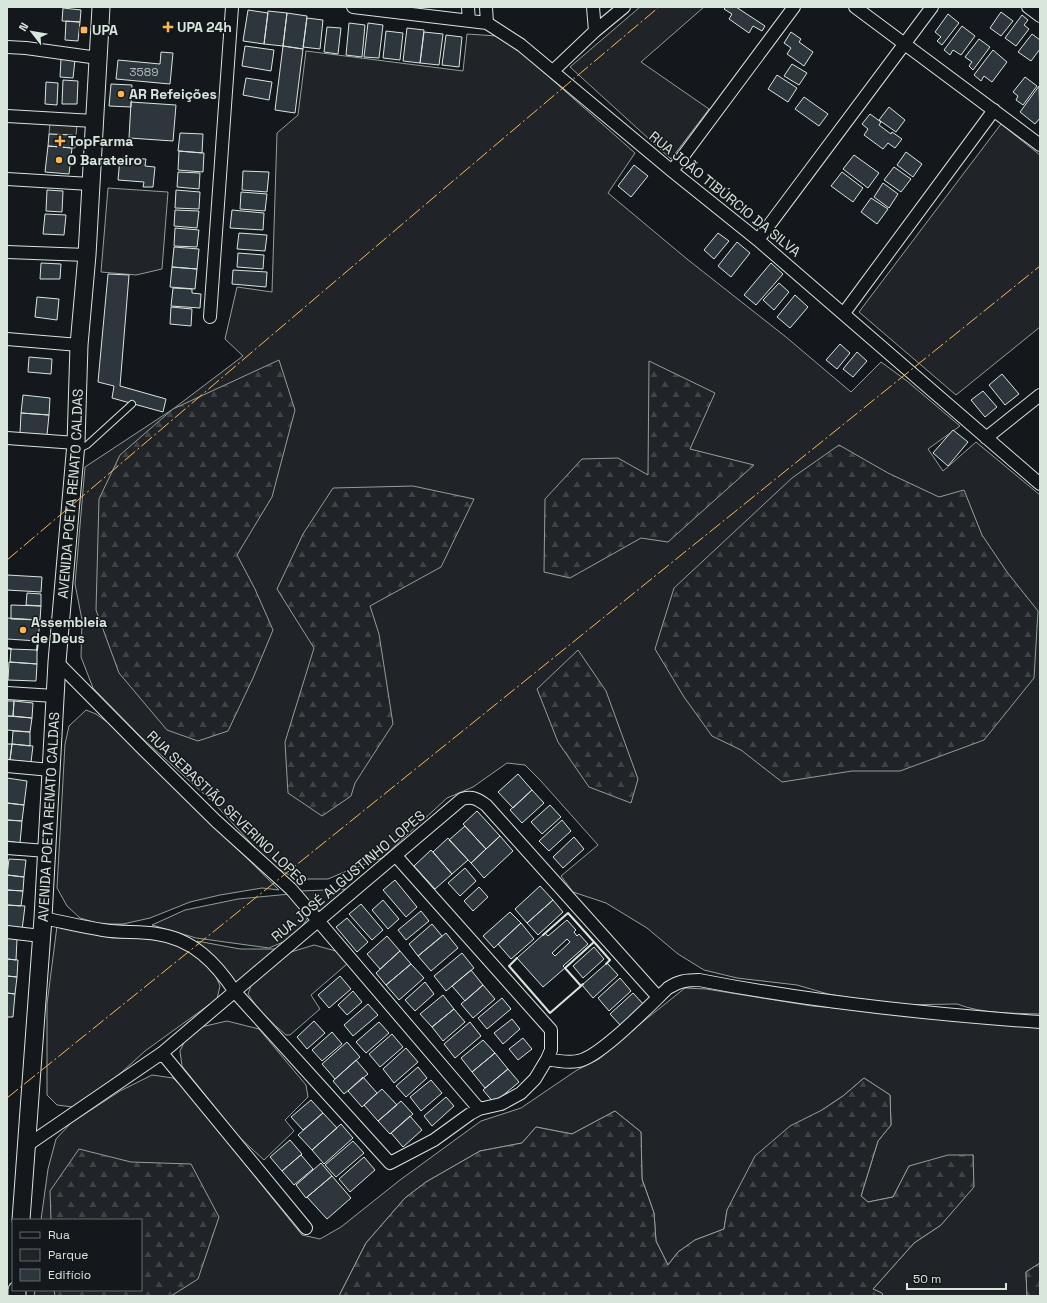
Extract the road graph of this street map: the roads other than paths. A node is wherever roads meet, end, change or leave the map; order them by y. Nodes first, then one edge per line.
1 (101, 7) edge
2 (232, 7) edge
3 (353, 7) edge
4 (468, 7) edge
5 (486, 7) edge
6 (593, 7) edge
7 (624, 7) edge
8 (794, 7) edge
9 (855, 7) edge
10 (932, 7) edge
11 (1028, 7) edge
12 (1040, 16) edge
13 (469, 21) junction
14 (488, 23) junction
15 (595, 31) junction
16 (905, 45) junction
17 (7, 47) edge
18 (98, 58) junction
19 (554, 70) junction
20 (994, 110) junction
21 (7, 116) edge
22 (94, 121) junction
23 (1040, 145) edge
24 (672, 171) junction
25 (7, 179) edge
26 (90, 184) junction
27 (758, 240) junction
28 (7, 252) edge
29 (87, 255) junction
30 (844, 313) junction
31 (210, 317) dead end
32 (7, 339) edge
33 (79, 345) junction
34 (1040, 395) edge
35 (132, 404) dead end
36 (7, 438) edge
37 (986, 438) junction
38 (76, 447) junction
39 (1040, 484) edge
40 (58, 662) junction
41 (7, 693) edge
42 (55, 696) junction
43 (7, 766) edge
44 (51, 770) junction
45 (7, 848) edge
46 (47, 851) junction
47 (396, 856) junction
48 (43, 918) junction
49 (319, 921) junction
50 (7, 932) edge
51 (41, 936) junction
52 (234, 992) junction
53 (658, 997) junction
54 (1040, 1022) edge
55 (162, 1053) junction
56 (547, 1059) junction
57 (479, 1109) junction
58 (26, 1146) junction
59 (21, 1219) edge
60 (306, 1228) dead end

1 - 18 main road, AVENIDA POETA RENATO CALDAS
2 - 31 street
3 - 13 street, RUA JOÃO TIBÚRCIO DA SILVA
4 - 13 street
5 - 14 street
6 - 15 street
7 - 15 street
8 - 24 street
9 - 16 street
10 - 16 street
11 - 12 street
13 - 14 street, RUA JOÃO TIBÚRCIO DA SILVA
14 - 19 street, RUA JOÃO TIBÚRCIO DA SILVA
15 - 19 street
16 - 20 street
16 - 27 street
17 - 18 street
18 - 22 main road, AVENIDA POETA RENATO CALDAS
19 - 24 street, RUA JOÃO TIBÚRCIO DA SILVA
20 - 23 street
20 - 30 street
21 - 22 street
22 - 26 main road, AVENIDA POETA RENATO CALDAS
24 - 27 street, RUA JOÃO TIBÚRCIO DA SILVA
25 - 26 street
26 - 29 main road, AVENIDA POETA RENATO CALDAS
27 - 30 street, RUA JOÃO TIBÚRCIO DA SILVA
28 - 29 street
29 - 33 main road, AVENIDA POETA RENATO CALDAS
30 - 37 street, RUA JOÃO TIBÚRCIO DA SILVA
32 - 33 street
33 - 38 main road, AVENIDA POETA RENATO CALDAS
34 - 37 street
35 - 38 lane
36 - 38 street
37 - 39 street, RUA JOÃO TIBÚRCIO DA SILVA
38 - 40 main road, AVENIDA POETA RENATO CALDAS
40 - 42 main road, AVENIDA POETA RENATO CALDAS
40 - 49 street, RUA SEBASTIÃO SEVERINO LOPES
41 - 42 street
42 - 44 main road, AVENIDA POETA RENATO CALDAS
43 - 44 street
44 - 46 main road, AVENIDA POETA RENATO CALDAS
45 - 46 street
46 - 48 main road, AVENIDA POETA RENATO CALDAS
47 - 49 street, RUA JOSÉ ALGUSTINHO LOPES
47 - 53 street, RUA JOSÉ ALGUSTINHO LOPES
47 - 56 street
48 - 51 main road, AVENIDA POETA RENATO CALDAS
48 - 52 street
49 - 52 street, RUA JOSÉ ALGUSTINHO LOPES
49 - 57 street, RUA SEBASTIÃO SEVERINO LOPES
50 - 51 street
51 - 58 main road, AVENIDA POETA RENATO CALDAS
52 - 55 street, RUA JOSÉ ALGUSTINHO LOPES
52 - 57 street
53 - 54 street
53 - 56 street
55 - 58 street, RUA JOSÉ ALGUSTINHO LOPES
55 - 60 street
56 - 57 street
58 - 59 main road, AVENIDA POETA RENATO CALDAS

